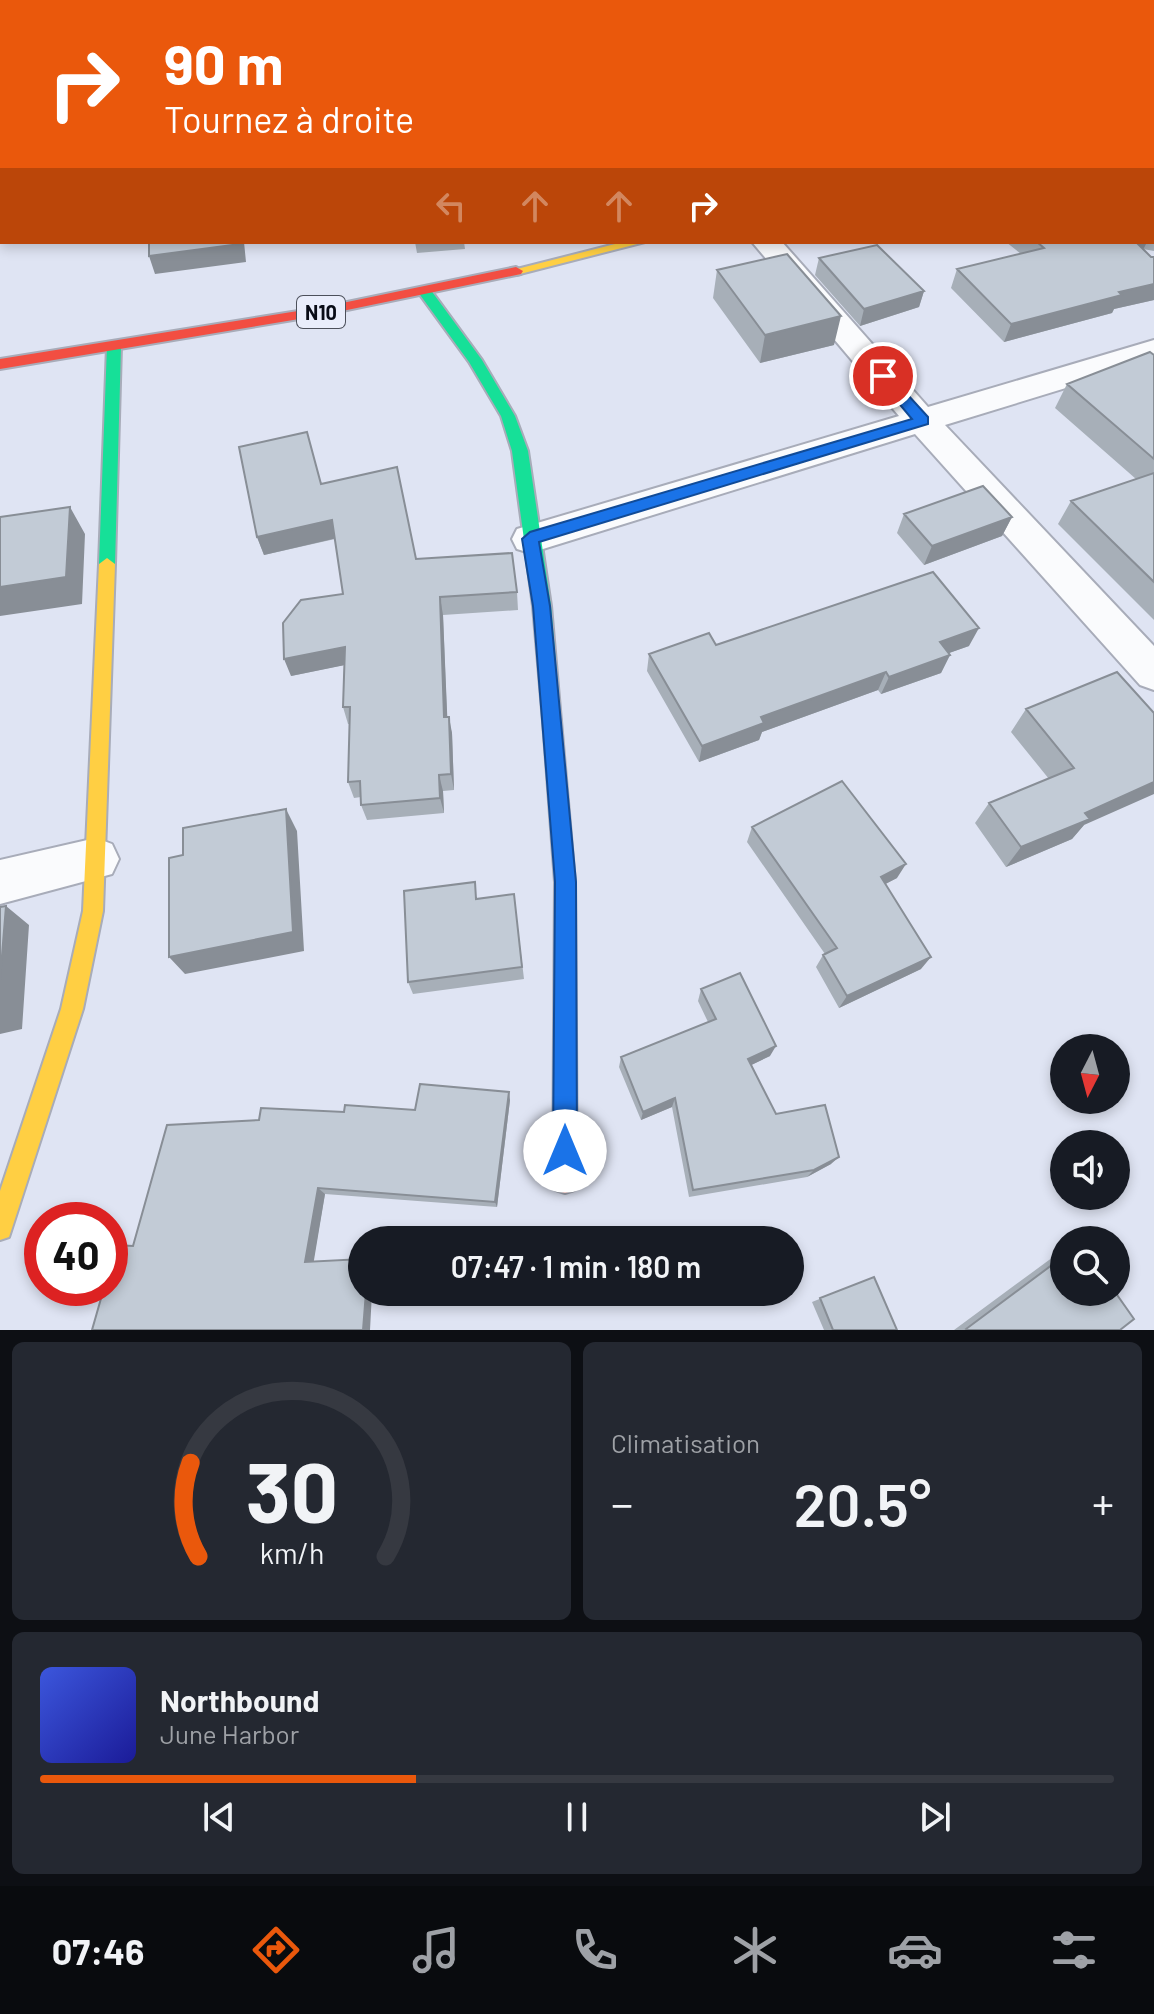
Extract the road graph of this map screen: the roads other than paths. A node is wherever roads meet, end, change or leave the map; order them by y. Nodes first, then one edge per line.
1 (630, 244) edge
2 (768, 244) edge
3 (425, 292) junction
4 (114, 346) junction
5 (1154, 350) edge
6 (0, 364) edge
7 (922, 421) junction
8 (530, 539) junction
9 (1154, 673) edge
10 (96, 859) junction
11 (0, 882) edge
12 (565, 1181) dead end
13 (0, 1228) edge

1 - 3 main road, N10
2 - 7 street
3 - 4 main road, N10
3 - 8 main road
4 - 6 main road, N10
4 - 10 main road
5 - 7 street
7 - 8 street
7 - 9 street
8 - 12 main road
10 - 11 street
10 - 13 main road

